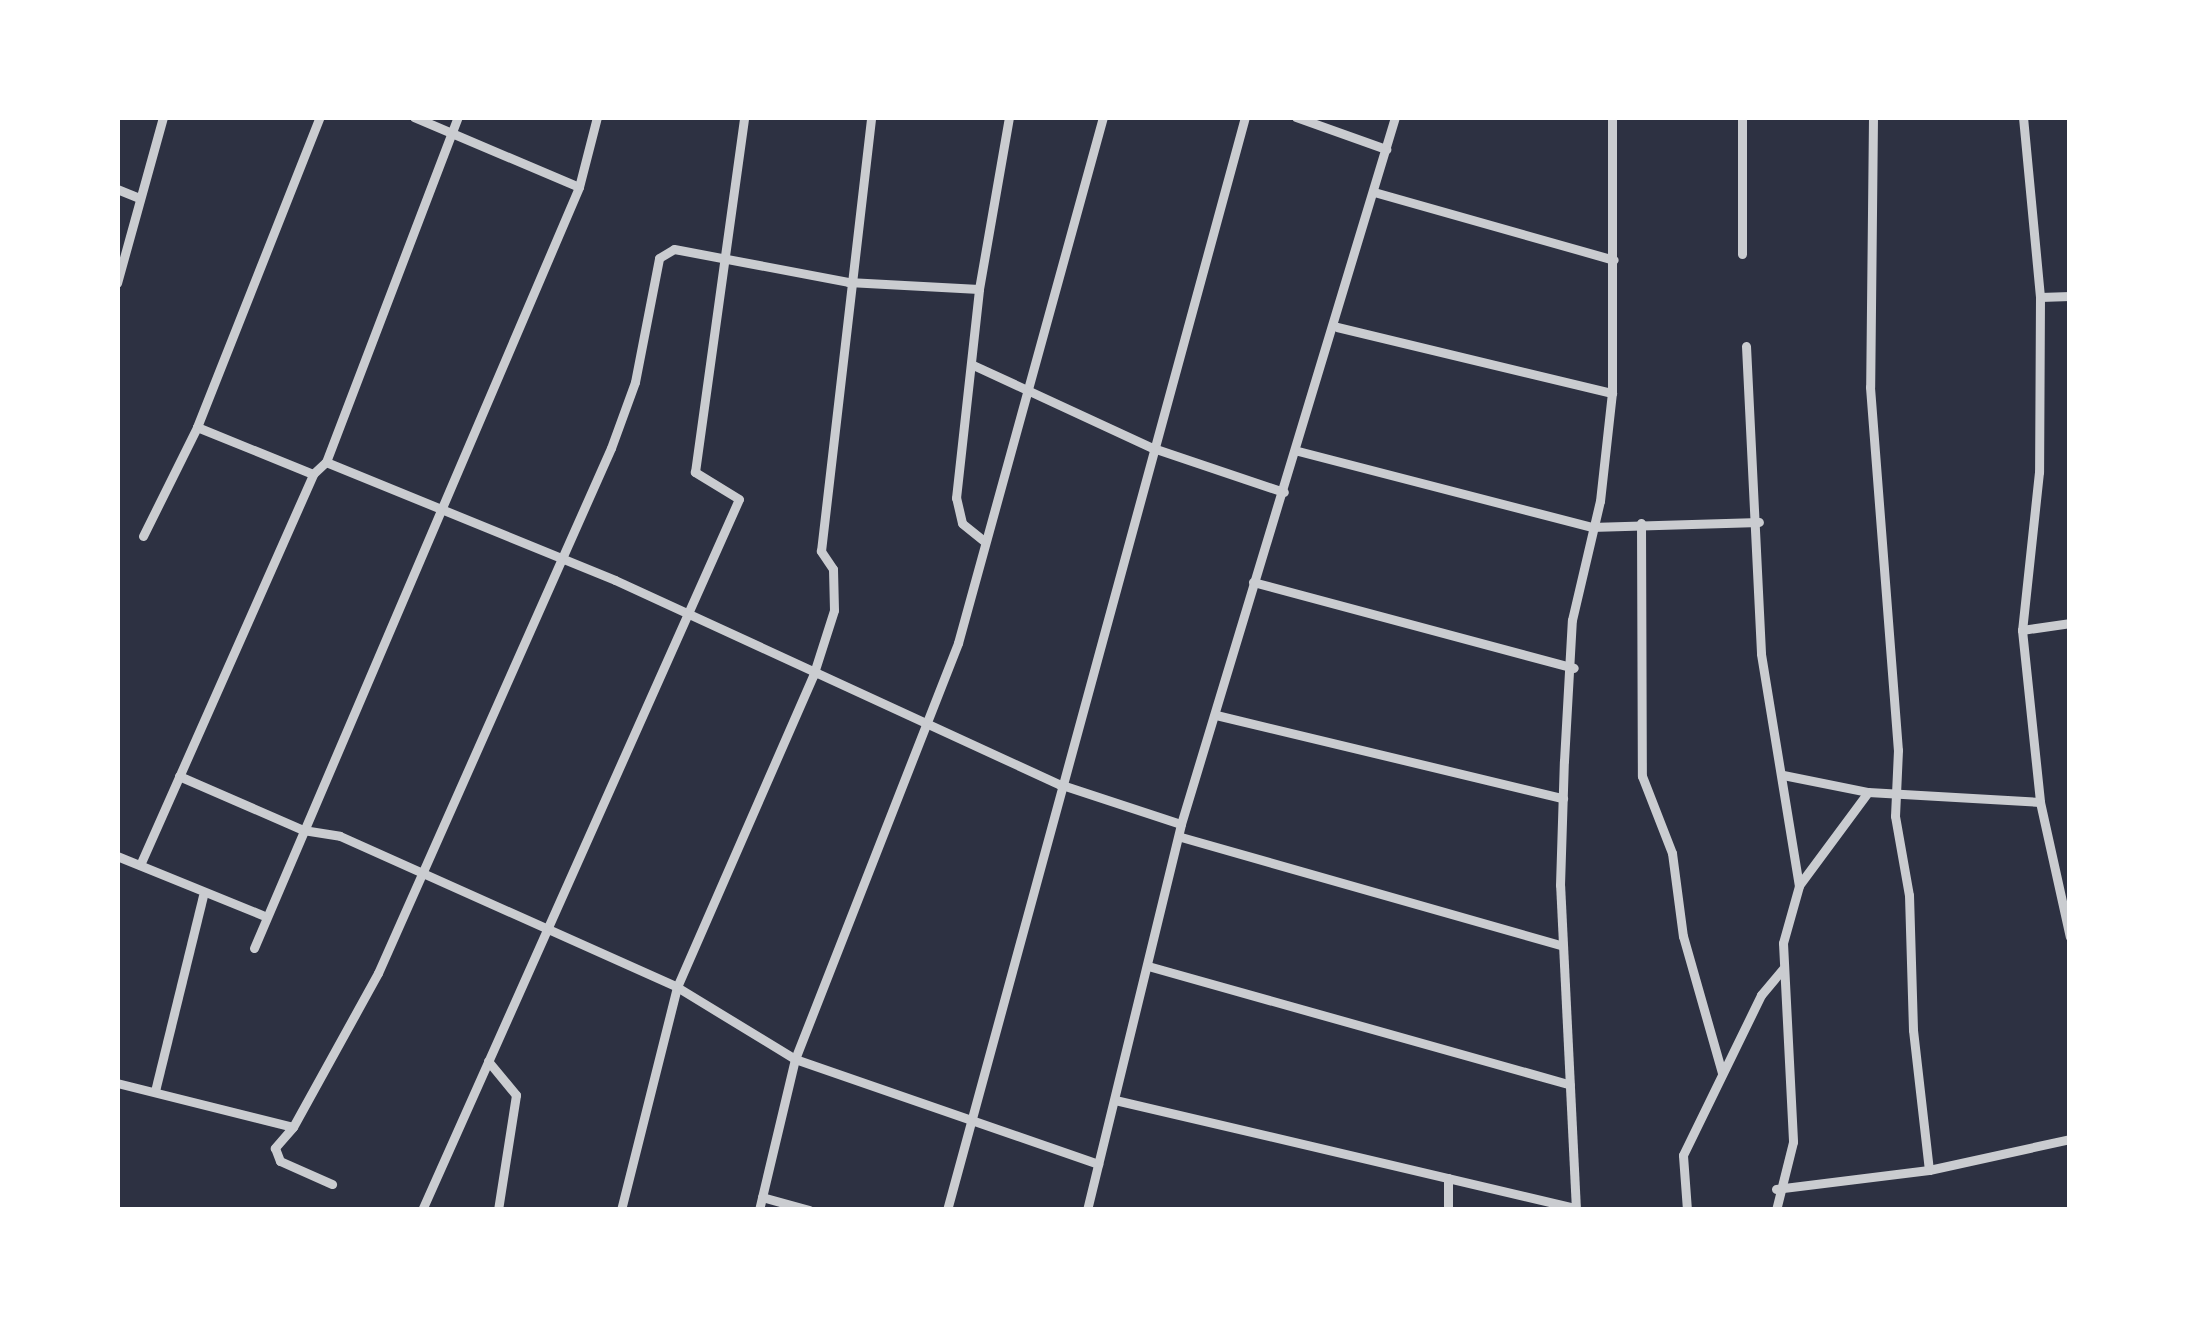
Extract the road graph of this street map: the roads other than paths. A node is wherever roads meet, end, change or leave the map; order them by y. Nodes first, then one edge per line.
1 (163, 117) edge
2 (320, 117) edge
3 (414, 117) edge
4 (458, 117) edge
5 (597, 117) edge
6 (744, 117) edge
7 (871, 117) edge
8 (1009, 117) edge
9 (1103, 117) edge
10 (1245, 117) edge
11 (1297, 117) edge
12 (1395, 117) edge
13 (1612, 117) edge
14 (1742, 117) edge
15 (1874, 117) edge
16 (2024, 117) edge
17 (456, 138) junction
18 (1386, 149) junction
19 (579, 187) junction
20 (117, 189) edge
21 (1374, 192) junction
22 (137, 197) junction
23 (1742, 254) dead end
24 (1614, 260) junction
25 (724, 264) junction
26 (848, 282) junction
27 (117, 283) edge
28 (979, 289) junction
29 (2070, 296) edge
30 (2040, 297) junction
31 (1337, 327) junction
32 (1746, 346) dead end
33 (973, 365) junction
34 (1027, 388) junction
35 (1612, 393) junction
36 (197, 427) junction
37 (1153, 448) junction
38 (1298, 451) junction
39 (326, 462) junction
40 (313, 474) junction
41 (1284, 492) junction
42 (438, 513) junction
43 (1759, 522) junction
44 (1641, 523) junction
45 (1591, 527) junction
46 (142, 536) dead end
47 (984, 541) junction
48 (558, 563) junction
49 (1253, 582) junction
50 (682, 617) junction
51 (2070, 622) edge
52 (2023, 630) junction
53 (1574, 668) junction
54 (813, 676) junction
55 (1216, 716) junction
56 (928, 727) junction
57 (179, 776) junction
58 (1783, 776) junction
59 (1059, 784) junction
60 (1895, 789) junction
61 (1868, 792) junction
62 (1563, 798) junction
63 (2040, 802) junction
64 (303, 830) junction
65 (1181, 831) junction
66 (117, 856) edge
67 (140, 866) junction
68 (417, 874) junction
69 (1798, 886) junction
70 (202, 896) junction
71 (262, 915) junction
72 (550, 929) junction
73 (2070, 937) edge
74 (1563, 946) junction
75 (254, 948) dead end
76 (1148, 966) junction
77 (1783, 969) junction
78 (677, 987) junction
79 (795, 1059) junction
80 (488, 1061) junction
81 (1722, 1073) junction
82 (117, 1083) edge
83 (1570, 1085) junction
84 (155, 1091) junction
85 (1115, 1100) junction
86 (969, 1121) junction
87 (292, 1127) junction
88 (2070, 1138) edge
89 (1097, 1165) junction
90 (1930, 1170) junction
91 (1448, 1178) junction
92 (332, 1184) dead end
93 (1777, 1190) junction
94 (762, 1197) junction
95 (1576, 1209) edge
96 (422, 1210) edge
97 (498, 1210) edge
98 (621, 1210) edge
99 (759, 1210) edge
100 (809, 1210) edge
101 (947, 1210) edge
102 (1087, 1210) edge
103 (1448, 1210) edge
104 (1687, 1210) edge
105 (1777, 1210) edge

1 - 22 street
2 - 36 street
3 - 17 street
4 - 17 street
5 - 19 street
6 - 25 street
7 - 26 street
8 - 28 street
9 - 34 street
10 - 37 street
11 - 18 street
12 - 18 street
13 - 24 street
14 - 23 street
15 - 60 street
16 - 30 street
17 - 19 street
17 - 39 street
18 - 21 street
19 - 42 street
20 - 22 street
21 - 24 street
21 - 31 street
22 - 27 street
24 - 35 street
25 - 26 street
25 - 48 street
25 - 50 street
26 - 28 street
26 - 54 street
28 - 33 street
29 - 30 street
30 - 52 street
31 - 35 street
31 - 38 street
32 - 43 street
33 - 34 street
33 - 47 street
34 - 37 street
34 - 47 street
35 - 45 street
36 - 40 street
36 - 46 street
37 - 41 street
37 - 59 street
38 - 41 street
38 - 45 street
39 - 40 street
39 - 42 street
40 - 57 street
41 - 49 street
42 - 48 street
42 - 64 street
43 - 44 street
43 - 58 street
44 - 45 street
44 - 81 street
45 - 53 street
47 - 56 street
48 - 50 street
48 - 68 street
49 - 53 street
49 - 55 street
50 - 54 street
50 - 72 street
51 - 52 street
52 - 63 street
53 - 62 street
54 - 56 street
54 - 78 street
55 - 62 street
55 - 65 street
56 - 59 street
56 - 79 street
57 - 64 street
57 - 67 street
58 - 61 street
58 - 69 street
59 - 65 street
59 - 86 street
60 - 61 street
60 - 63 street
60 - 90 street
61 - 69 street
62 - 74 street
63 - 73 street
64 - 68 street
64 - 71 street
65 - 74 street
65 - 76 street
66 - 67 street
67 - 70 street
68 - 72 street
68 - 87 street
69 - 77 street
70 - 71 street
70 - 84 street
71 - 75 street
72 - 78 street
72 - 80 street
74 - 83 street
76 - 83 street
76 - 85 street
77 - 81 street
77 - 93 street
78 - 79 street
78 - 98 street
79 - 86 street
79 - 94 street
80 - 96 street
80 - 97 street
81 - 104 street
82 - 84 street
83 - 95 street
84 - 87 street
85 - 89 street
85 - 91 street
86 - 89 street
86 - 101 street
87 - 92 street
88 - 90 street
89 - 102 street
90 - 93 street
91 - 95 street
91 - 103 street
93 - 105 street
94 - 99 street
94 - 100 street

